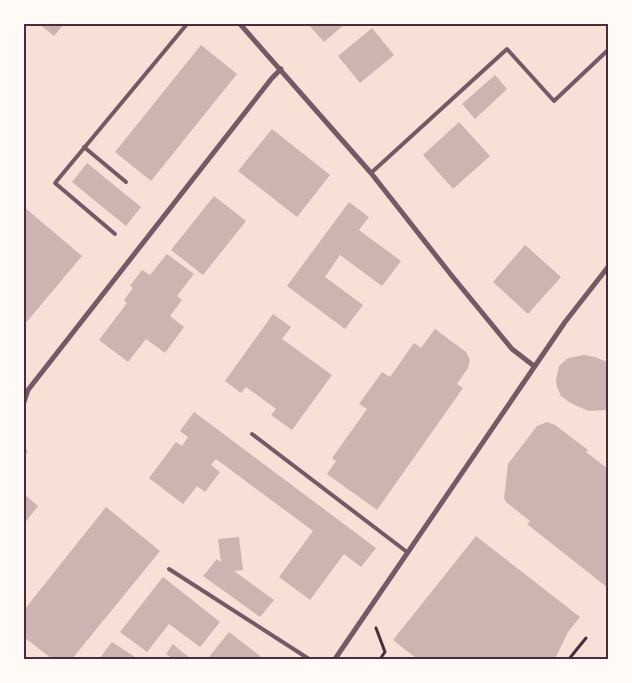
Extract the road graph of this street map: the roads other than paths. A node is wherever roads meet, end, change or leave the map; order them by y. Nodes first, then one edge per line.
1 (187, 24) edge
2 (240, 24) edge
3 (608, 50) edge
4 (281, 69) junction
5 (84, 147) junction
6 (371, 173) junction
7 (126, 182) dead end
8 (115, 234) dead end
9 (608, 267) edge
10 (534, 366) junction
11 (24, 402) edge
12 (252, 434) dead end
13 (407, 552) junction
14 (169, 568) dead end
15 (308, 659) edge
16 (335, 659) edge

1 - 5 lane
2 - 4 street
3 - 6 lane
4 - 6 street
4 - 11 street
5 - 7 lane
5 - 8 lane
6 - 10 street
9 - 10 street
10 - 13 street
12 - 13 lane
13 - 16 street
14 - 15 lane

